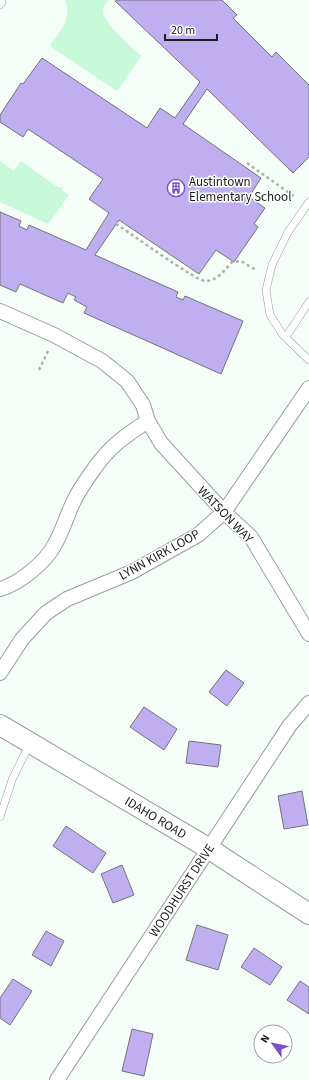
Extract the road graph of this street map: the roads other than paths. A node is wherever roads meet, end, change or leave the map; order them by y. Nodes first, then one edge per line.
1 (0, 0) edge
2 (0, 5) edge
3 (309, 202) edge
4 (309, 302) edge
5 (0, 311) edge
6 (286, 337) junction
7 (309, 360) edge
8 (309, 388) edge
9 (148, 421) junction
10 (224, 512) junction
11 (0, 589) edge
12 (309, 634) edge
13 (0, 673) edge
14 (309, 703) edge
15 (0, 725) edge
16 (30, 742) junction
17 (0, 817) edge
18 (208, 848) junction
19 (309, 914) edge
20 (57, 1080) edge

1 - 2 lane
3 - 6 lane
4 - 6 lane
5 - 9 street, WATSON WAY
6 - 7 lane
8 - 10 street, LYNN KIRK LOOP
9 - 10 street, WATSON WAY
9 - 11 street
10 - 12 street, WATSON WAY
10 - 13 street, LYNN KIRK LOOP
14 - 18 street, WOODHURST DRIVE
15 - 16 street, IDAHO ROAD
16 - 17 lane
16 - 18 street, IDAHO ROAD
18 - 19 street, IDAHO ROAD
18 - 20 street, WOODHURST DRIVE

